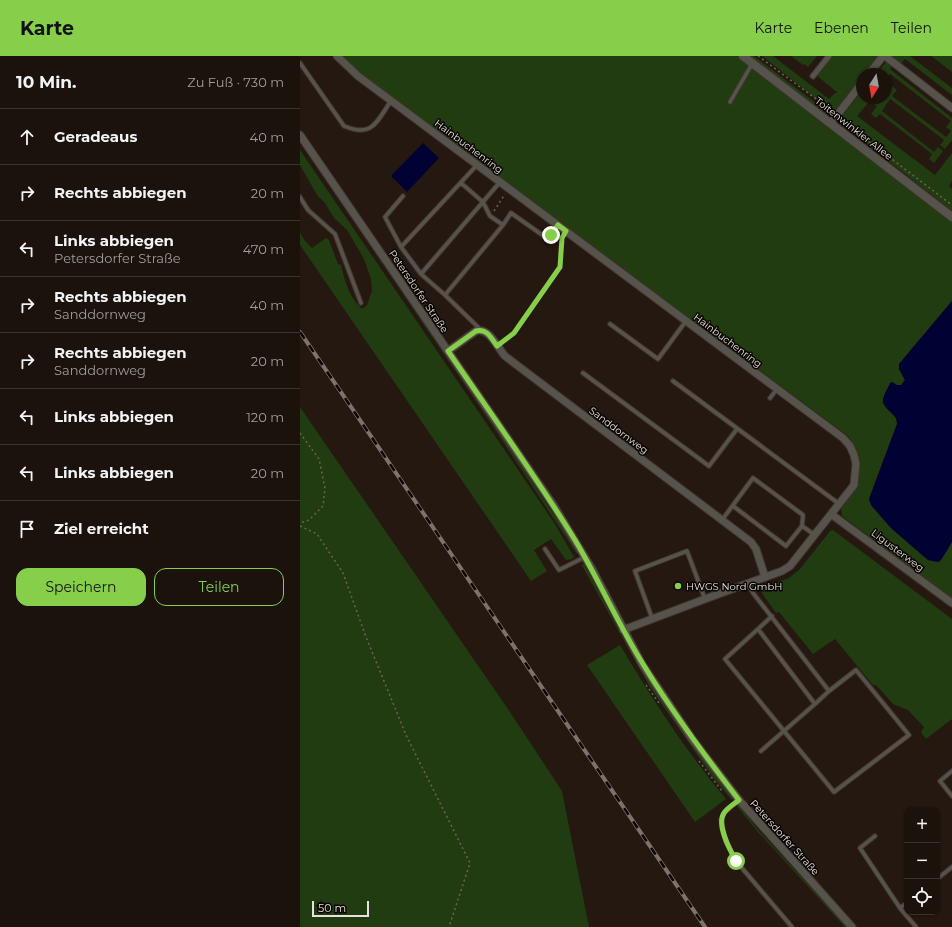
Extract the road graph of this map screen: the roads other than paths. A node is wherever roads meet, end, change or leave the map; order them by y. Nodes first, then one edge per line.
1 (337, 56) edge
2 (743, 56) edge
3 (829, 56) edge
4 (884, 56) edge
5 (300, 63) edge
6 (753, 63) junction
7 (874, 68) edge
8 (813, 76) dead end
9 (856, 91) edge
10 (391, 101) junction
11 (730, 102) dead end
12 (952, 108) edge
13 (831, 123) junction
14 (300, 135) edge
15 (478, 165) junction
16 (500, 182) junction
17 (461, 183) junction
18 (404, 196) dead end
19 (300, 197) edge
20 (483, 202) junction
21 (952, 217) edge
22 (503, 225) junction
23 (558, 225) junction
24 (401, 247) junction
25 (421, 274) junction
26 (445, 295) junction
27 (361, 303) dead end
28 (686, 321) junction
29 (610, 324) dead end
30 (481, 330) junction
31 (448, 351) junction
32 (584, 373) dead end
33 (673, 381) dead end
34 (777, 389) junction
35 (770, 398) dead end
36 (737, 429) junction
37 (838, 503) junction
38 (733, 506) junction
39 (831, 514) junction
40 (722, 520) junction
41 (802, 526) junction
42 (815, 535) junction
43 (545, 549) dead end
44 (584, 557) junction
45 (765, 577) junction
46 (747, 583) junction
47 (705, 598) junction
48 (951, 602) edge
49 (772, 616) junction
50 (652, 618) junction
51 (758, 629) junction
52 (623, 630) junction
53 (829, 691) junction
54 (815, 704) junction
55 (784, 731) junction
56 (760, 752) dead end
57 (952, 771) edge
58 (952, 796) edge
59 (739, 800) junction
60 (875, 836) dead end
61 (952, 868) edge
62 (940, 877) edge
63 (904, 905) edge
64 (900, 908) junction
65 (792, 927) edge
66 (852, 927) edge
67 (916, 927) edge

1 - 10 street, Hainbuchenring
2 - 6 street, Toitenwinkler Allee
3 - 8 street
4 - 7 street
4 - 12 street
5 - 10 lane
6 - 11 lane
6 - 13 street, Toitenwinkler Allee
9 - 13 street
10 - 15 street, Hainbuchenring
13 - 21 street, Toitenwinkler Allee
14 - 31 street, Petersdorfer Straße
15 - 16 street, Hainbuchenring
15 - 17 lane
16 - 20 lane
16 - 23 street, Hainbuchenring
17 - 20 lane
17 - 24 lane
18 - 24 lane
19 - 27 lane
20 - 22 lane
20 - 25 lane
22 - 23 lane
22 - 26 lane
23 - 28 street, Hainbuchenring
24 - 25 lane
25 - 26 lane
26 - 30 lane
28 - 29 lane
28 - 34 street, Hainbuchenring
30 - 31 street
30 - 40 street, Sanddornweg
31 - 44 street, Petersdorfer Straße
32 - 36 lane
33 - 36 lane
34 - 35 lane
34 - 37 street, Hainbuchenring
36 - 37 lane
37 - 39 street, Hainbuchenring
38 - 40 lane
38 - 41 lane
38 - 41 lane
39 - 42 street, Hainbuchenring
39 - 48 street, Ligusterweg
40 - 45 street, Sanddornweg
41 - 42 lane
42 - 45 street, Hainbuchenring
43 - 44 lane
44 - 52 street, Petersdorfer Straße
45 - 46 street, Hainbuchenring
46 - 47 street, Hainbuchenring
46 - 49 lane
47 - 50 street, Hainbuchenring
47 - 50 lane
49 - 51 lane
49 - 53 lane
50 - 52 street, Hainbuchenring
51 - 54 lane
51 - 55 lane
52 - 59 street, Petersdorfer Straße
53 - 54 lane
53 - 55 lane
54 - 55 lane
55 - 56 lane
57 - 58 lane
59 - 65 lane
59 - 66 street, Petersdorfer Straße
60 - 64 lane
61 - 62 lane
63 - 64 lane
64 - 67 lane

